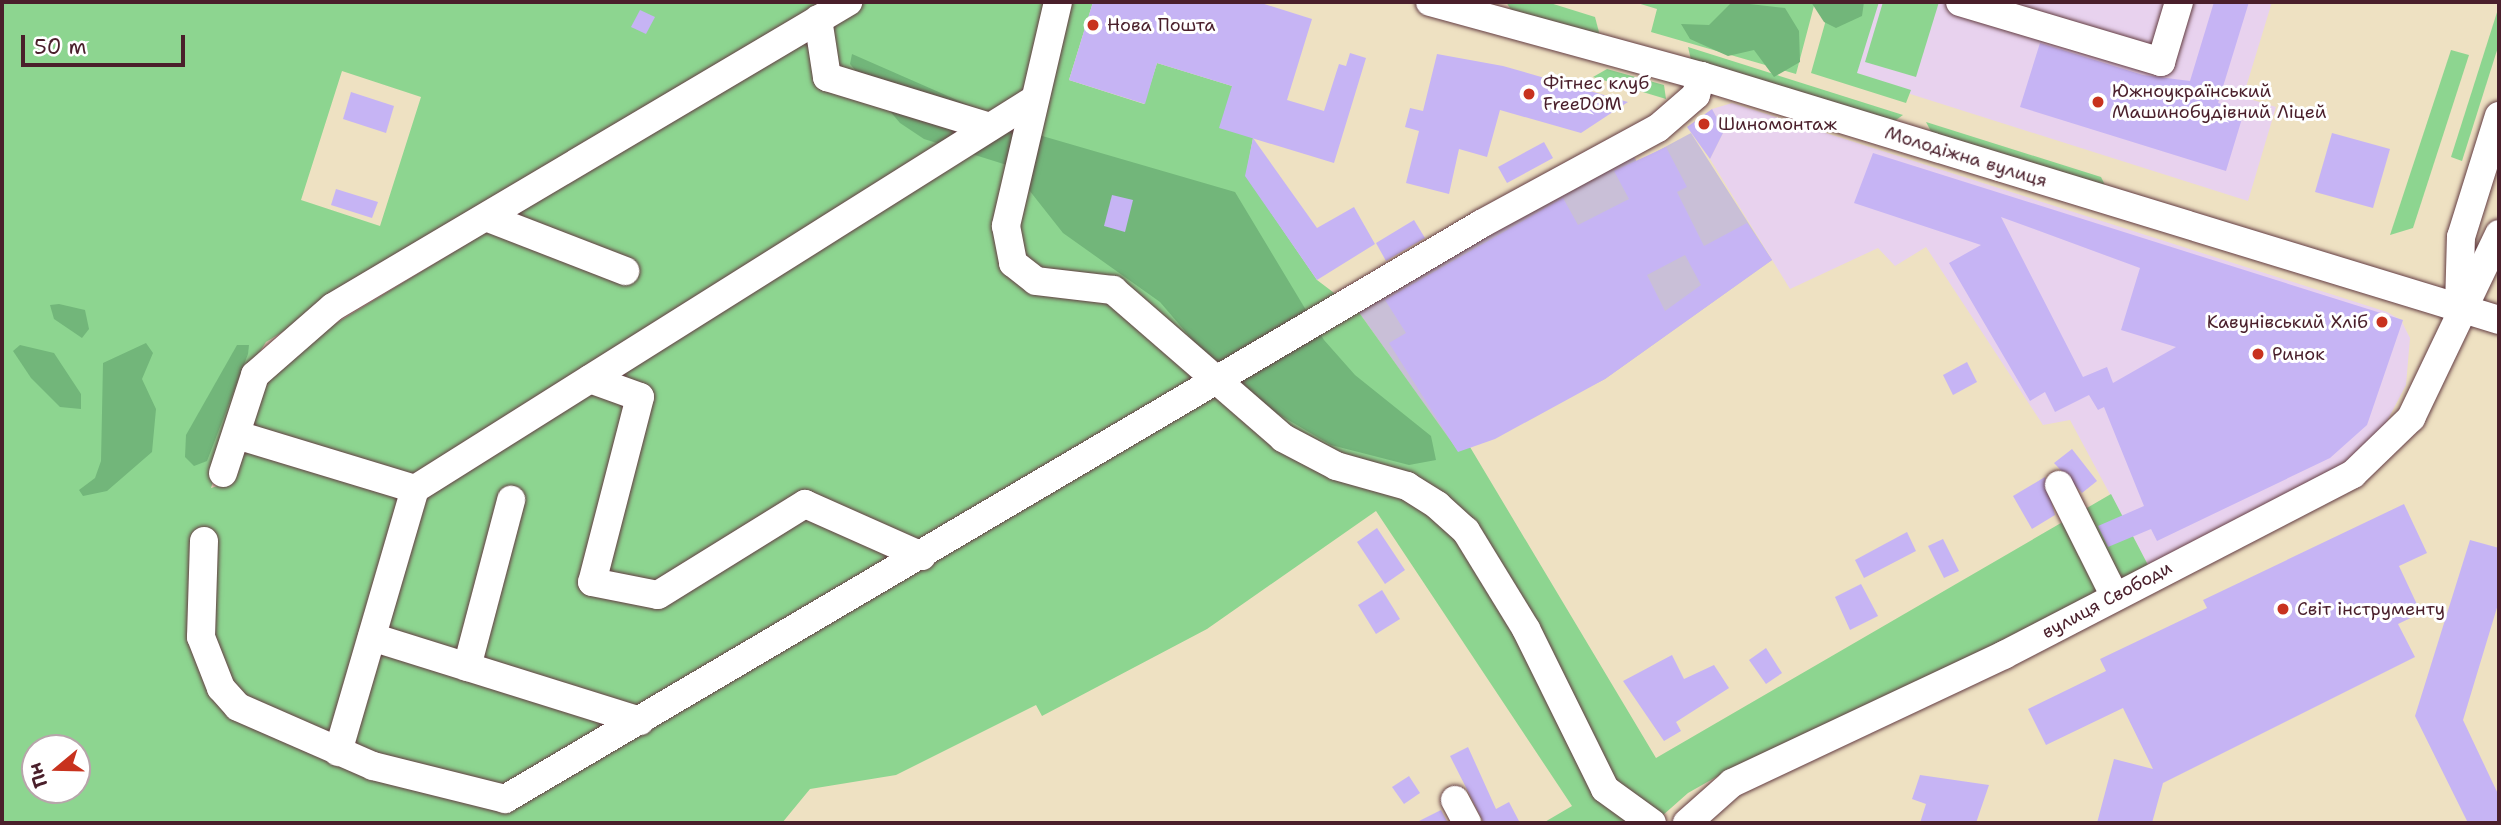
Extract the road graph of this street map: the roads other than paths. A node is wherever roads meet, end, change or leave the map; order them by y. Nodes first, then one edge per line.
1 (848, 2) edge
2 (1058, 2) edge
3 (1430, 2) edge
4 (1960, 2) edge
5 (2179, 2) edge
6 (1484, 10) edge
7 (818, 19) junction
8 (1701, 76) junction
9 (1035, 99) junction
10 (2499, 116) edge
11 (990, 127) junction
12 (491, 219) junction
13 (2499, 234) edge
14 (625, 271) dead end
15 (2459, 308) junction
16 (2499, 320) edge
17 (590, 379) junction
18 (1213, 383) junction
19 (247, 438) dead end
20 (223, 473) dead end
21 (2059, 485) dead end
22 (415, 489) junction
23 (511, 500) dead end
24 (204, 541) dead end
25 (922, 556) junction
26 (2115, 597) junction
27 (372, 637) junction
28 (467, 667) junction
29 (640, 722) junction
30 (338, 752) junction
31 (1652, 823) edge
32 (1688, 823) edge

1 - 7 street
2 - 9 street
3 - 6 street, Молодіжна вулиця
4 - 5 street
6 - 8 street, Молодіжна вулиця
7 - 11 street
7 - 12 street
8 - 15 street, Молодіжна вулиця
8 - 18 street
9 - 11 street
9 - 18 street
10 - 15 street
11 - 17 street
12 - 14 street
12 - 20 street
13 - 15 street, вулиця Свободи
15 - 16 street, Молодіжна вулиця
15 - 26 street, вулиця Свободи
17 - 22 street
17 - 25 street
18 - 25 street
18 - 31 street
19 - 22 street
21 - 26 street
22 - 27 street
23 - 28 street
24 - 30 street
25 - 29 street
26 - 32 street, вулиця Свободи
27 - 28 street
27 - 30 street
28 - 29 street
29 - 30 street

